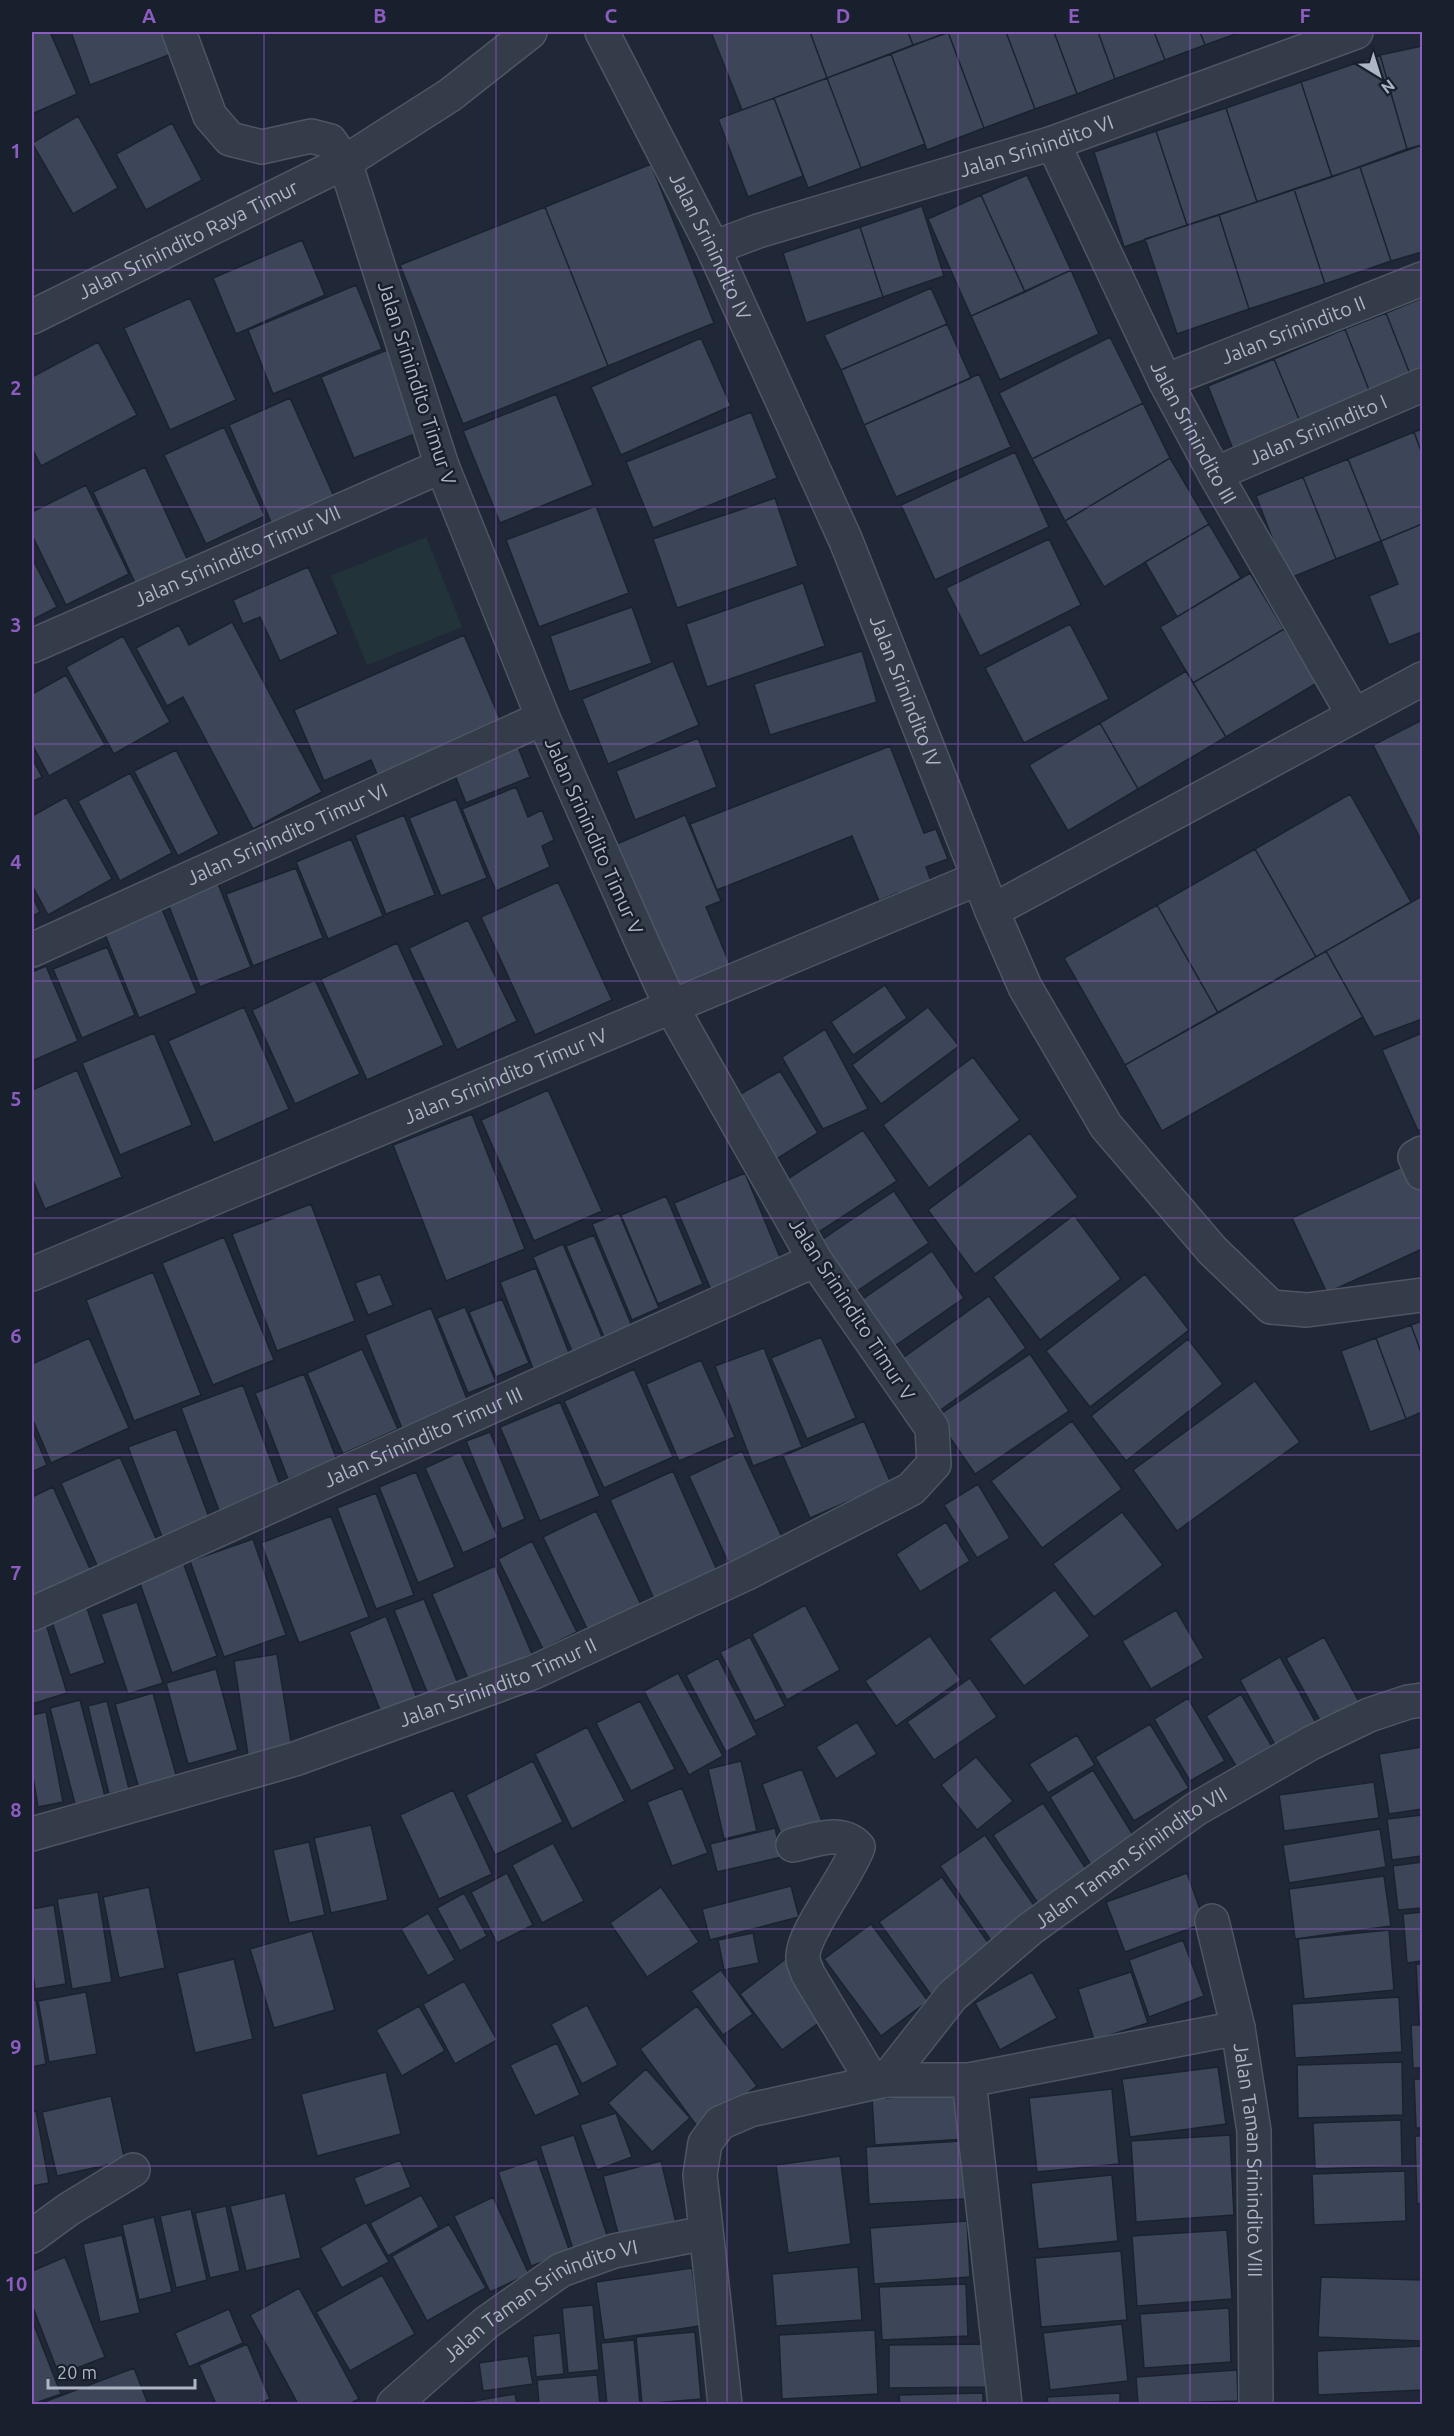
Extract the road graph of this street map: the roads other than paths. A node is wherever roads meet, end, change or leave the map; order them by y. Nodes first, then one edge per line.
1 (179, 32) edge
2 (530, 32) edge
3 (602, 32) edge
4 (1356, 32) edge
5 (1053, 143) junction
6 (345, 162) junction
7 (713, 248) junction
8 (1422, 279) edge
9 (32, 316) edge
10 (1165, 381) junction
11 (1422, 385) edge
12 (442, 466) junction
13 (1215, 474) junction
14 (32, 646) edge
15 (1422, 679) edge
16 (1353, 714) junction
17 (543, 718) junction
18 (979, 878) junction
19 (992, 911) junction
20 (32, 950) edge
21 (672, 1008) junction
22 (1422, 1153) edge
23 (1422, 1173) edge
24 (816, 1260) junction
25 (32, 1274) edge
26 (1422, 1295) edge
27 (934, 1464) joint
28 (32, 1614) edge
29 (1422, 1700) edge
30 (32, 1834) edge
31 (793, 1845) dead end
32 (1212, 1921) dead end
33 (1238, 2028) junction
34 (969, 2080) junction
35 (879, 2081) junction
36 (133, 2170) dead end
37 (705, 2233) junction
38 (32, 2236) edge
39 (393, 2404) edge
40 (725, 2404) edge
41 (1005, 2404) edge
42 (1256, 2404) edge

1 - 6 street
2 - 6 street, Jalan Srinindito Raya Timur
3 - 7 street, Jalan Srinindito IV
4 - 5 street, Jalan Srinindito VI
5 - 7 street, Jalan Srinindito VI
5 - 10 street, Jalan Srinindito III
6 - 9 street, Jalan Srinindito Raya Timur
6 - 12 street, Jalan Srinindito Timur V
7 - 18 street, Jalan Srinindito IV
8 - 10 street, Jalan Srinindito II
10 - 13 street, Jalan Srinindito III
11 - 13 street, Jalan Srinindito I
12 - 14 street, Jalan Srinindito Timur VII
12 - 17 street, Jalan Srinindito Timur V
13 - 16 street, Jalan Srinindito III
15 - 16 street
16 - 19 street
17 - 20 street, Jalan Srinindito Timur VI
17 - 21 street, Jalan Srinindito Timur V
18 - 19 street, Jalan Srinindito IV
18 - 21 street, Jalan Srinindito Timur IV
19 - 26 street, Jalan Srinindito IV
21 - 24 street, Jalan Srinindito Timur V
21 - 25 street, Jalan Srinindito Timur IV
22 - 23 street
24 - 27 street, Jalan Srinindito Timur V
24 - 28 street, Jalan Srinindito Timur III
27 - 30 street, Jalan Srinindito Timur II
29 - 35 street, Jalan Taman Srinindito VII
31 - 35 street
32 - 33 street, Jalan Taman Srinindito VIII
33 - 34 street
33 - 42 street, Jalan Taman Srinindito VIII
34 - 35 street
34 - 41 street
35 - 37 street
36 - 38 street
37 - 39 street, Jalan Taman Srinindito VI
37 - 40 street

